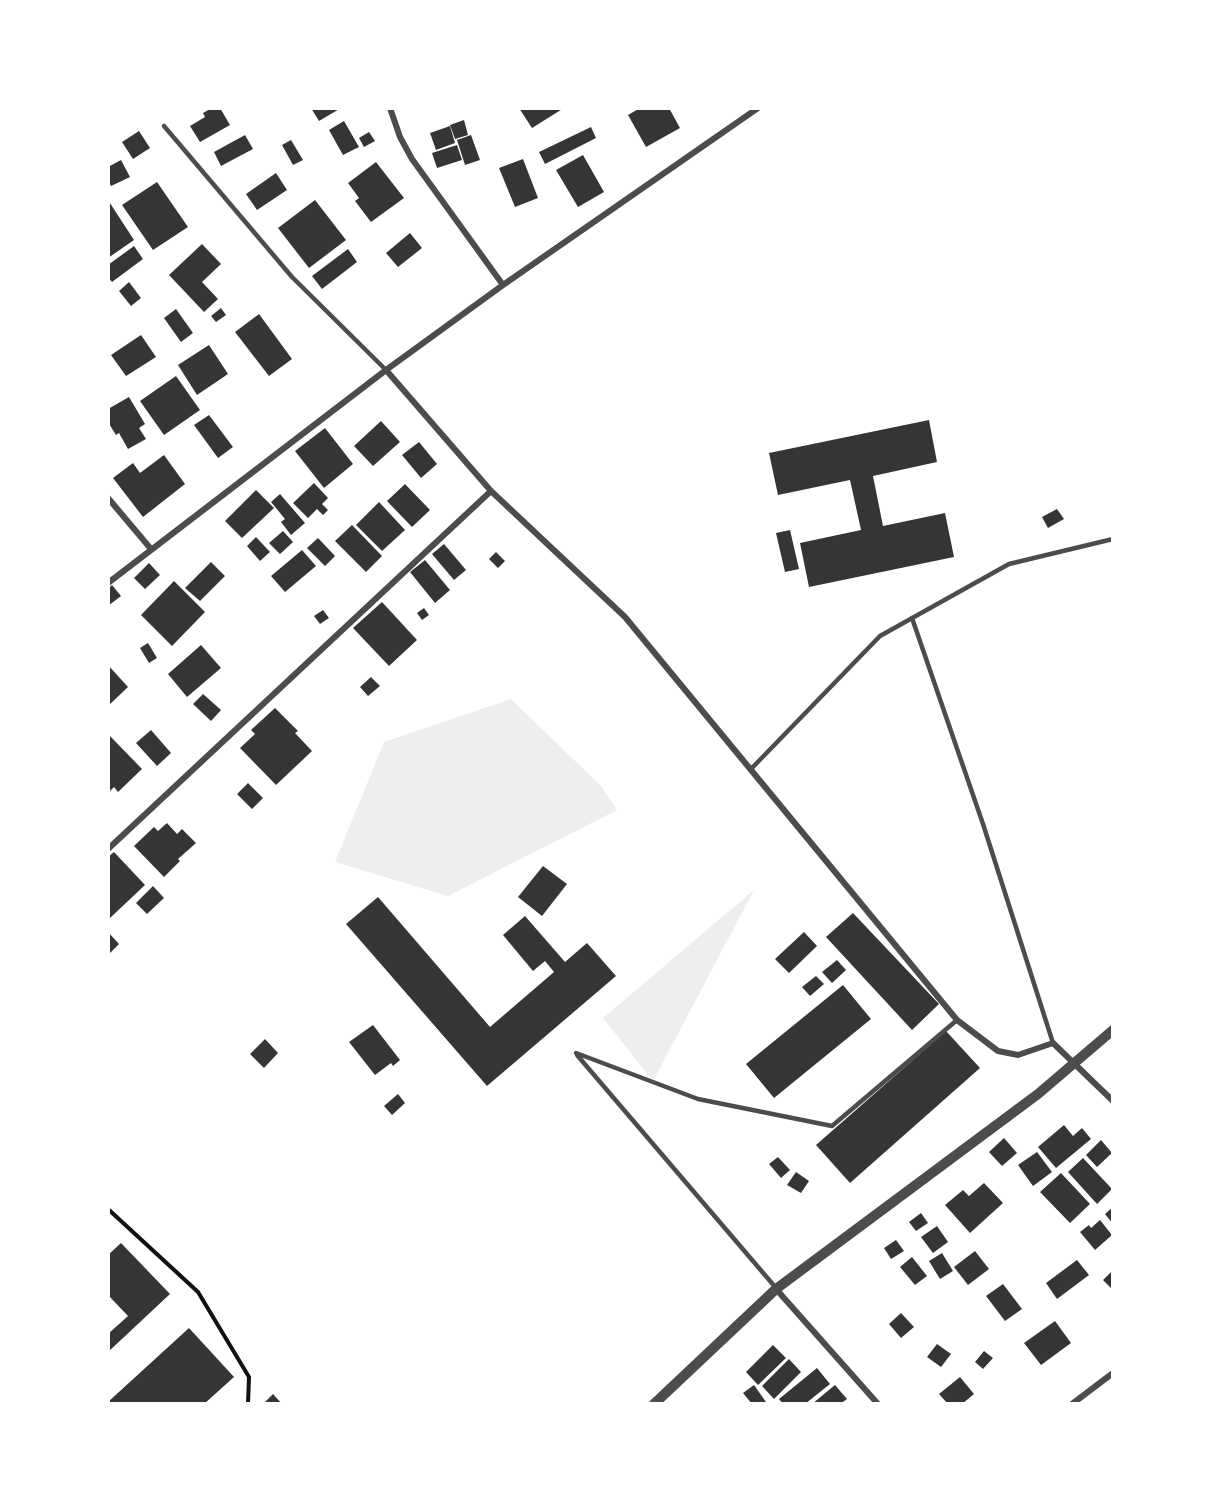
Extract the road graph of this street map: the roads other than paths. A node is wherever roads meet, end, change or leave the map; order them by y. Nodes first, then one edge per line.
1 (390, 108) edge
2 (758, 108) edge
3 (164, 126) dead end
4 (503, 285) junction
5 (386, 370) junction
6 (490, 491) junction
7 (108, 498) edge
8 (1113, 539) edge
9 (151, 549) junction
10 (108, 582) edge
11 (912, 618) junction
12 (751, 769) junction
13 (108, 849) edge
14 (957, 1020) junction
15 (1113, 1030) edge
16 (1053, 1043) junction
17 (1075, 1064) junction
18 (1113, 1101) edge
19 (776, 1289) junction
20 (1113, 1372) edge
21 (654, 1404) edge
22 (878, 1404) edge
23 (1072, 1404) edge

1 - 4 street
2 - 4 street
3 - 5 lane
4 - 5 street
5 - 6 street
5 - 9 street
6 - 12 street
6 - 13 street
7 - 9 street
8 - 11 lane
9 - 10 street
11 - 12 lane
11 - 16 lane
12 - 14 street
14 - 16 street
14 - 19 lane
15 - 17 street
16 - 17 street
17 - 18 street
17 - 19 street
19 - 21 street
19 - 22 street
20 - 23 street

